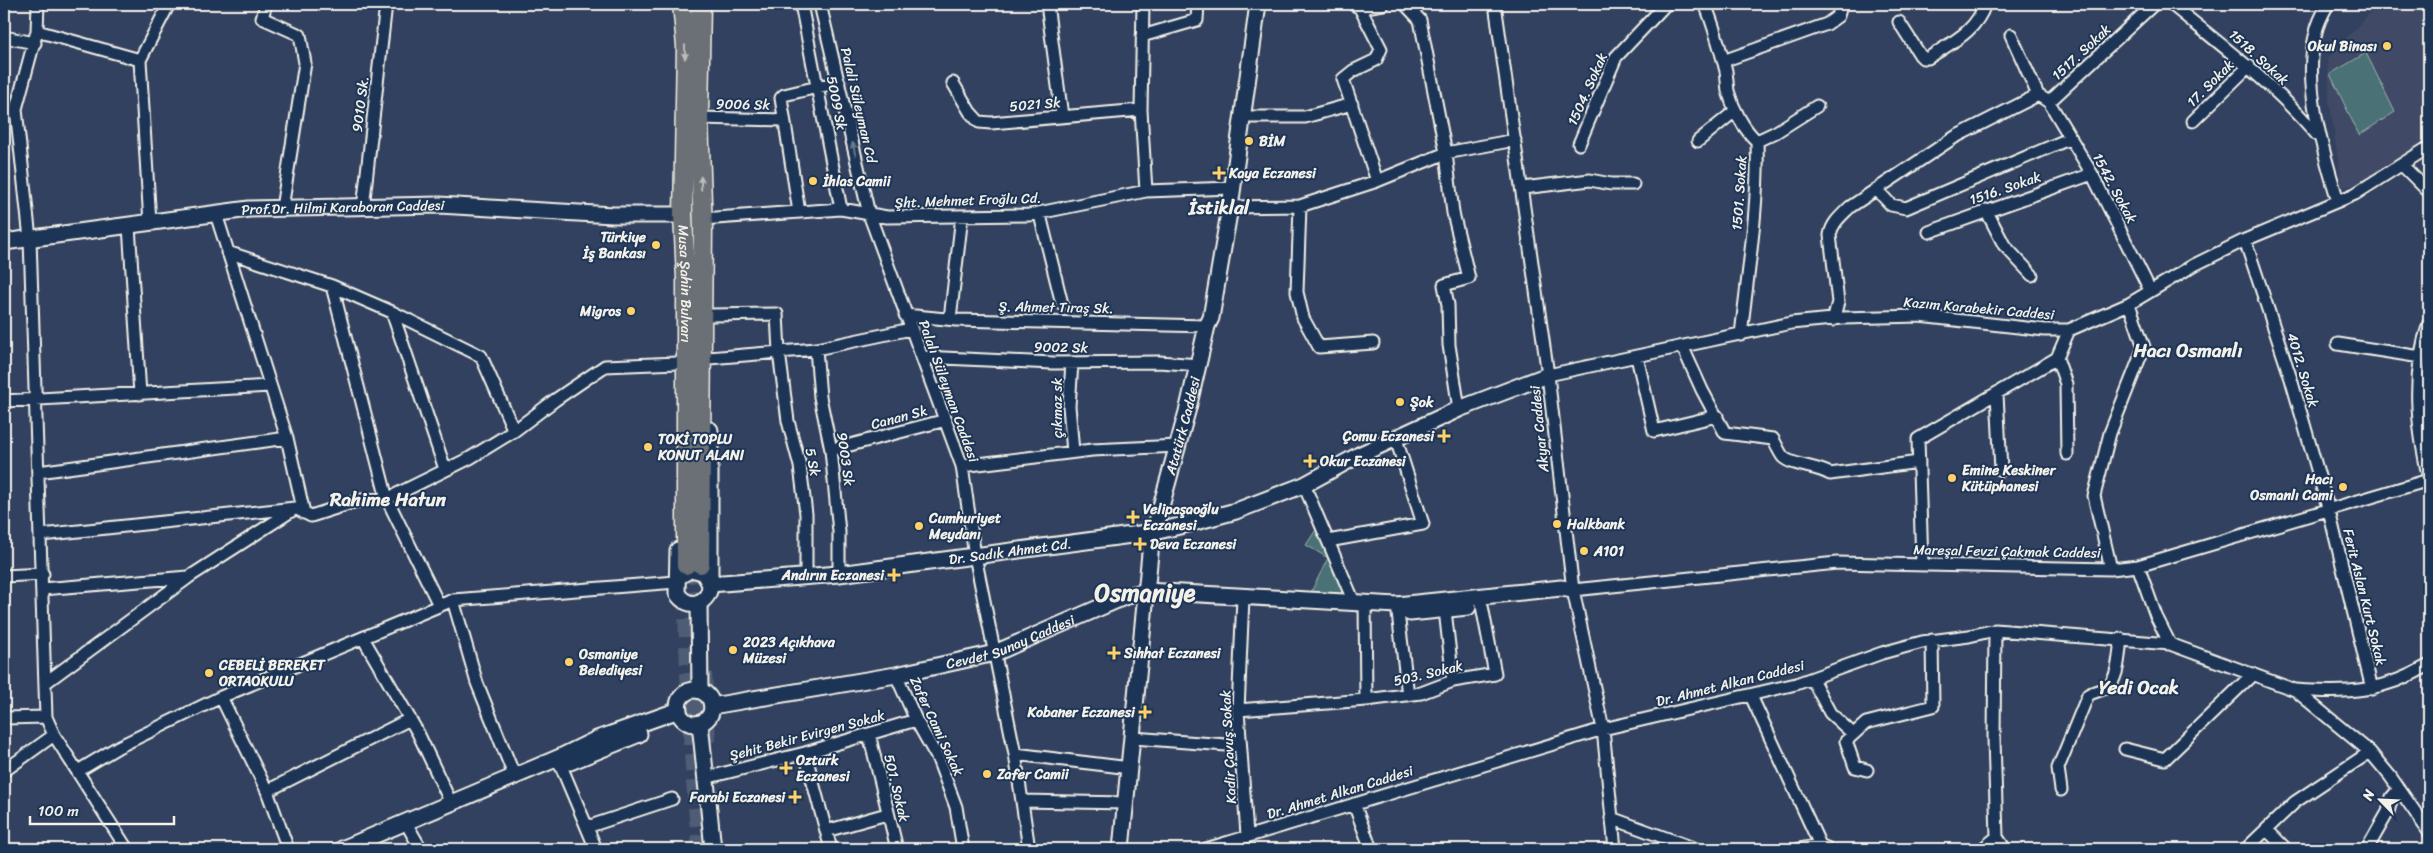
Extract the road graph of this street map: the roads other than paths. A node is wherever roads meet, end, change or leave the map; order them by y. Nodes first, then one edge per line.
1 (38, 4) edge
2 (169, 4) edge
3 (266, 4) edge
4 (386, 4) edge
5 (682, 4) edge
6 (701, 4) edge
7 (801, 4) edge
8 (820, 4) edge
9 (1047, 4) edge
10 (1143, 4) edge
11 (1198, 4) edge
12 (1258, 4) edge
13 (1383, 4) edge
14 (1406, 4) edge
15 (1495, 4) edge
16 (1666, 4) edge
17 (1705, 4) edge
18 (1836, 4) edge
19 (1985, 4) edge
20 (2154, 4) edge
21 (2171, 4) edge
22 (2328, 4) edge
23 (1356, 6) edge
24 (1899, 22) dead end
25 (38, 32) junction
26 (2011, 35) dead end
27 (1142, 36) junction
28 (4, 37) edge
29 (35, 43) junction
30 (140, 60) junction
31 (1723, 61) junction
32 (2249, 66) junction
33 (839, 82) junction
34 (953, 83) dead end
35 (819, 87) junction
36 (2038, 95) junction
37 (2049, 102) junction
38 (1352, 104) junction
39 (4, 106) edge
40 (1817, 106) dead end
41 (16, 110) junction
42 (1140, 110) junction
43 (1735, 111) junction
44 (1062, 116) junction
45 (1242, 117) junction
46 (699, 118) junction
47 (784, 120) junction
48 (2193, 121) dead end
49 (2071, 138) junction
50 (2320, 139) junction
51 (1515, 140) junction
52 (1698, 141) dead end
53 (1757, 141) junction
54 (1578, 144) dead end
55 (2429, 147) edge
56 (1446, 153) junction
57 (2403, 166) junction
58 (2092, 174) junction
59 (1377, 181) junction
60 (1633, 184) dead end
61 (1233, 188) junction
62 (1523, 188) junction
63 (1877, 190) junction
64 (1146, 191) junction
65 (2429, 192) edge
66 (2338, 201) junction
67 (1300, 206) junction
68 (1230, 207) junction
69 (282, 208) junction
70 (363, 208) junction
71 (841, 208) junction
72 (1986, 210) junction
73 (799, 212) junction
74 (216, 214) junction
75 (868, 214) junction
76 (1040, 214) junction
77 (962, 216) junction
78 (150, 223) junction
79 (683, 223) junction
80 (703, 224) junction
81 (128, 226) junction
82 (1929, 232) dead end
83 (30, 239) junction
84 (2245, 240) junction
85 (4, 242) edge
86 (226, 252) junction
87 (2032, 275) dead end
88 (332, 286) junction
89 (2150, 290) junction
90 (1062, 304) dead end
91 (2129, 304) junction
92 (392, 312) junction
93 (711, 315) junction
94 (905, 315) junction
95 (950, 319) junction
96 (1833, 320) junction
97 (2429, 323) edge
98 (1207, 326) junction
99 (911, 329) junction
100 (2068, 330) junction
101 (1741, 335) junction
102 (1373, 343) dead end
103 (2338, 344) dead end
104 (1683, 348) junction
105 (816, 349) junction
106 (779, 352) junction
107 (922, 357) junction
108 (1637, 357) junction
109 (2421, 357) junction
110 (709, 358) junction
111 (2057, 358) junction
112 (678, 363) junction
113 (1072, 363) junction
114 (1199, 365) junction
115 (1548, 375) junction
116 (270, 386) junction
117 (140, 394) junction
118 (1997, 394) junction
119 (4, 401) edge
120 (37, 401) junction
121 (1459, 409) junction
122 (1717, 416) junction
123 (946, 420) junction
124 (514, 431) junction
125 (287, 438) junction
126 (1396, 439) junction
127 (1178, 446) junction
128 (831, 450) junction
129 (1073, 452) junction
130 (2067, 454) dead end
131 (1919, 462) junction
132 (962, 466) junction
133 (445, 469) junction
134 (2001, 470) dead end
135 (38, 472) junction
136 (2429, 480) edge
137 (1304, 484) junction
138 (387, 499) junction
139 (300, 511) junction
140 (2329, 511) junction
141 (1154, 532) junction
142 (41, 535) junction
143 (1328, 541) junction
144 (975, 556) junction
145 (1922, 564) junction
146 (2138, 566) junction
147 (2112, 568) junction
148 (685, 572) junction
149 (42, 574) junction
150 (839, 574) junction
151 (4, 576) edge
152 (189, 577) junction
153 (806, 578) junction
154 (710, 584) junction
155 (42, 589) junction
156 (1573, 590) junction
157 (1146, 591) junction
158 (1244, 598) junction
159 (453, 600) junction
160 (1360, 602) junction
161 (694, 603) junction
162 (439, 605) junction
163 (1397, 605) junction
164 (1482, 606) junction
165 (1445, 610) junction
166 (1995, 630) junction
167 (363, 638) junction
168 (2121, 639) junction
169 (1932, 640) junction
170 (2170, 644) junction
171 (995, 652) junction
172 (2429, 665) edge
173 (2253, 674) junction
174 (896, 675) junction
175 (1812, 678) junction
176 (1453, 681) junction
177 (45, 683) junction
178 (2372, 689) junction
179 (2295, 690) junction
180 (696, 691) junction
181 (1408, 695) junction
182 (1751, 696) junction
183 (221, 697) junction
184 (1366, 700) junction
185 (712, 706) junction
186 (1238, 710) junction
187 (46, 717) junction
188 (4, 718) edge
189 (689, 718) junction
190 (410, 719) junction
191 (916, 720) junction
192 (1603, 729) junction
193 (1852, 733) junction
194 (869, 734) junction
195 (54, 735) junction
196 (1133, 738) junction
197 (1240, 746) junction
198 (2124, 749) dead end
199 (2370, 752) junction
200 (804, 753) junction
201 (1015, 754) junction
202 (561, 766) junction
203 (1130, 768) junction
204 (1867, 770) dead end
205 (78, 771) junction
206 (4, 772) edge
207 (514, 775) junction
208 (705, 778) junction
209 (2400, 789) junction
210 (2061, 790) dead end
211 (267, 791) junction
212 (672, 799) dead end
213 (1022, 801) junction
214 (451, 803) junction
215 (1126, 803) junction
216 (1354, 804) junction
217 (887, 814) junction
218 (1611, 818) junction
219 (406, 826) junction
220 (587, 827) junction
221 (826, 830) junction
222 (2267, 830) junction
223 (2429, 832) edge
224 (1247, 835) junction
225 (1997, 837) junction
226 (1824, 847) edge
227 (1214, 848) edge
228 (128, 849) edge
229 (288, 849) edge
230 (342, 849) edge
231 (366, 849) edge
232 (421, 849) edge
233 (596, 849) edge
234 (706, 849) edge
235 (713, 849) edge
236 (831, 849) edge
237 (897, 849) edge
238 (963, 849) edge
239 (1029, 849) edge
240 (1122, 849) edge
241 (1371, 849) edge
242 (1615, 849) edge
243 (1696, 849) edge
244 (1799, 849) edge
245 (1982, 849) edge
246 (2005, 849) edge
247 (2246, 849) edge
248 (2286, 849) edge
249 (2367, 849) edge

1 - 25 street
2 - 30 street
3 - 69 street
4 - 70 street, 9010 Sk.
5 -> 79 main road, Musa Şahin Bulvarı
6 - 46 main road, Musa Şahin Bulvarı
7 - 35 street, 5009 Sk
8 - 33 street, Palali Süleyman Cd
9 - 44 street
10 - 27 street
11 - 27 street
12 - 45 main road, Atatürk Caddesi
13 - 23 street
14 - 56 street
15 - 51 street, Akyar Caddesi
16 - 54 street, 1504. Sokak
17 - 31 street, 1501. Sokak
18 - 31 street
19 - 24 street
20 - 37 street, 1517. Sokak
21 - 32 street, 1518. Sokak
22 - 50 street
23 - 38 street
25 - 29 street
25 - 30 street
26 - 36 street
27 - 42 street
28 - 29 street
29 - 41 street
30 - 78 street
31 - 43 street, 1501. Sokak
32 - 48 street, 17. Sokak
32 - 50 street, 1518. Sokak
33 - 35 street
75 -> 33 street, Palali Süleyman Cd
34 - 44 street, 5021 Sk
35 - 47 street, 9006 Sk
35 - 71 street, 5009 Sk
36 - 37 street
36 - 63 street
37 - 49 street, 1542. Sokak
38 - 45 street
38 - 59 street
39 - 41 street
40 - 53 street
41 - 83 street
42 - 44 street, 5021 Sk
42 - 64 street
43 - 52 street
43 - 53 street, 1501. Sokak
45 - 61 main road, Atatürk Caddesi
46 - 47 street, 9006 Sk
80 -> 46 main road, Musa Şahin Bulvarı
47 - 73 street
49 - 58 street, 1542. Sokak
49 - 63 street
50 - 66 street
51 - 56 street
51 - 62 street, Akyar Caddesi
53 - 101 street, 1501. Sokak
55 - 57 street, Kazım Karabekir Caddesi
56 - 59 street
56 - 121 street
57 - 65 street
57 - 66 street, Kazım Karabekir Caddesi
58 - 72 street, 1516. Sokak
58 - 89 street, 1542. Sokak
59 - 67 street
60 - 62 street
61 - 64 street, Şht. Mehmet Eroğlu Cd.
61 - 68 main road, Atatürk Caddesi
62 - 115 street, Akyar Caddesi
63 - 96 street
64 - 76 street, Şht. Mehmet Eroğlu Cd.
66 - 84 street, Kazım Karabekir Caddesi
67 - 68 street
67 - 102 street
68 - 98 main road, Atatürk Caddesi
69 - 70 main road, Prof.Dr. Hilmi Karaboran Caddesi
69 - 74 main road, Prof.Dr. Hilmi Karaboran Caddesi
70 - 79 main road, Prof.Dr. Hilmi Karaboran Caddesi
71 - 73 street, Şht. Mehmet Eroğlu Cd.
71 - 75 street, Şht. Mehmet Eroğlu Cd.
72 - 82 street, 1516. Sokak
72 - 87 street
73 - 80 street, Şht. Mehmet Eroğlu Cd.
74 - 78 main road, Prof.Dr. Hilmi Karaboran Caddesi
74 - 86 street
75 - 77 street, Şht. Mehmet Eroğlu Cd.
75 - 94 street, Palalı Süleyman Caddesi
76 - 77 street, Şht. Mehmet Eroğlu Cd.
76 - 90 street
77 - 95 street
78 - 81 main road, Prof.Dr. Hilmi Karaboran Caddesi
79 - 112 main road
79 - 148 main road, Musa Şahin Bulvarı
80 - 93 main road
80 - 148 main road, Musa Şahin Bulvarı
81 - 83 main road, Prof.Dr. Hilmi Karaboran Caddesi
81 - 117 street
83 - 85 main road, Prof.Dr. Hilmi Karaboran Caddesi
83 - 120 street
84 - 89 street, Kazım Karabekir Caddesi
84 - 140 street, 4012. Sokak
86 - 88 street
86 - 116 street
88 - 92 street
88 - 138 street
89 - 91 street, Kazım Karabekir Caddesi
91 - 100 street, Kazım Karabekir Caddesi
91 - 147 street
92 - 124 street
92 - 133 street
93 - 106 street, 5 Sk
93 - 110 main road
94 - 95 street, Ş. Ahmet Tıraş Sk.
94 - 99 street, Palalı Süleyman Caddesi
95 - 98 street, Ş. Ahmet Tıraş Sk.
96 - 100 street, Kazım Karabekir Caddesi
96 - 101 street, Kazım Karabekir Caddesi
97 - 109 street
98 - 114 main road, Atatürk Caddesi
99 - 105 street
99 - 107 street, Palalı Süleyman Caddesi
100 - 111 street
101 - 104 street, Kazım Karabekir Caddesi
103 - 109 street
104 - 108 street, Kazım Karabekir Caddesi
104 - 122 street
105 - 106 street
105 - 128 street, 9003 Sk
106 - 110 street
106 - 153 street, 5 Sk
107 - 113 street, 9002 Sk
107 - 123 street, Palalı Süleyman Caddesi
108 - 115 street, Kazım Karabekir Caddesi
108 - 122 street
109 - 136 street
110 - 154 main road
111 - 118 street
111 - 130 street
112 - 124 street
112 - 148 main road
113 - 114 street, 9002 Sk
113 - 129 street, çıkmaz sk
114 - 127 main road, Atatürk Caddesi
115 - 121 main road, Dr. Sadık Ahmet Cd.
115 - 156 street, Akyar Caddesi
116 - 117 street
116 - 125 street
117 - 120 street
118 - 131 street
118 - 134 street
119 - 120 street
120 - 135 street
121 - 126 main road, Dr. Sadık Ahmet Cd.
122 - 131 street
123 - 128 street, Canan Sk
123 - 132 street, Palalı Süleyman Caddesi
124 - 133 street
125 - 135 street
125 - 139 street
126 - 137 main road, Dr. Sadık Ahmet Cd.
126 - 143 street
127 - 129 street
127 - 141 main road, Atatürk Caddesi
128 - 150 street, 9003 Sk
129 - 132 street
131 - 145 street
132 - 144 street, Palalı Süleyman Caddesi
133 - 138 street
135 - 142 street
136 - 140 street, Mareşal Fevzi Çakmak Caddesi
137 - 141 main road, Dr. Sadık Ahmet Cd.
137 - 143 street
138 - 139 street
138 - 162 street
139 - 142 street
139 - 152 street
140 - 146 street, Mareşal Fevzi Çakmak Caddesi
140 - 178 street, Ferit Aslan Kurt Sokak
141 - 144 main road, Dr. Sadık Ahmet Cd.
141 - 157 main road, Atatürk Caddesi
142 - 149 street
143 - 160 street
144 - 150 main road, Dr. Sadık Ahmet Cd.
144 - 171 street, Palalı Süleyman Caddesi
145 - 147 street, Mareşal Fevzi Çakmak Caddesi
145 - 156 street, Mareşal Fevzi Çakmak Caddesi
146 - 147 street, Mareşal Fevzi Çakmak Caddesi
146 - 170 street
148 - 154 main road
148 - 159 street
148 - 161 main road
149 - 151 street
149 - 155 street
150 - 153 main road, Dr. Sadık Ahmet Cd.
152 - 155 street
152 - 177 street
153 - 154 main road, Dr. Sadık Ahmet Cd.
154 - 161 main road
155 - 177 street
156 - 163 main road
156 - 164 main road
156 - 192 street, Akyar Caddesi
157 - 158 main road, Cevdet Sunay Caddesi
157 - 171 main road, Cevdet Sunay Caddesi
157 - 196 main road, Atatürk Caddesi
158 - 160 main road, Cevdet Sunay Caddesi
158 - 186 street, Kadir Çavuş Sokak
159 - 162 street
159 - 207 street
160 - 163 main road, Cevdet Sunay Caddesi
160 - 184 street
161 - 180 main road
162 - 167 street
163 - 165 main road
163 - 181 street
164 - 165 main road
164 - 176 street, 503. Sokak
165 - 176 street
166 - 168 street, Dr. Ahmet Alkan Caddesi
166 - 169 street, Dr. Ahmet Alkan Caddesi
166 - 225 street
167 - 183 street
167 - 190 street
168 - 170 street, Dr. Ahmet Alkan Caddesi
168 - 210 street
169 - 175 street, Dr. Ahmet Alkan Caddesi
169 - 193 street
170 - 173 street, Dr. Ahmet Alkan Caddesi
171 - 174 main road, Cevdet Sunay Caddesi
171 - 201 street, Palalı Süleyman Caddesi
172 - 178 street
173 - 179 street, Dr. Ahmet Alkan Caddesi
173 - 198 street
174 - 185 main road, Cevdet Sunay Caddesi
174 - 191 street, Zafer Cami Sokak
175 - 182 street, Dr. Ahmet Alkan Caddesi
175 - 193 street
176 - 181 street, 503. Sokak
177 - 187 street
178 - 179 street
179 - 199 street
180 - 185 main road
180 - 189 main road
181 - 184 street, 503. Sokak
182 - 192 street, Dr. Ahmet Alkan Caddesi
182 - 226 street
183 - 205 street
183 - 211 street
184 - 186 street, 503. Sokak
185 - 189 main road
186 - 197 street, Kadir Çavuş Sokak
187 - 188 street
187 - 195 street
189 - 202 main road
189 - 207 main road
189 - 208 main road
189 - 234 main road
190 - 211 street
190 - 214 street
191 - 194 street, Şehit Bekir Evirgen Sokak
191 - 238 street, Zafer Cami Sokak
192 - 216 street, Dr. Ahmet Alkan Caddesi
192 - 218 street, Akyar Caddesi
193 - 204 street
194 - 200 street, Şehit Bekir Evirgen Sokak
194 - 217 street, 501. Sokak
195 - 205 street
195 - 206 street
196 - 197 street
196 - 203 main road, Atatürk Caddesi
197 - 224 street, Kadir Çavuş Sokak
199 - 209 street
199 - 222 street
200 - 208 street, Şehit Bekir Evirgen Sokak
200 - 221 street
201 - 203 street
201 - 213 street, Palalı Süleyman Caddesi
202 - 219 main road
202 - 220 street
203 - 215 main road, Atatürk Caddesi
205 - 228 street
207 - 214 main road
208 - 235 main road
209 - 223 street
209 - 249 street
211 - 229 street
212 - 220 street
213 - 215 street
213 - 239 street, Palalı Süleyman Caddesi
214 - 219 main road
215 - 240 main road, Atatürk Caddesi
216 - 224 street, Dr. Ahmet Alkan Caddesi
216 - 241 street
217 - 221 street
217 - 237 street, 501. Sokak
218 - 242 street, Akyar Caddesi
218 - 243 street
219 - 230 main road
219 - 231 main road
219 - 232 street
220 - 233 street
221 - 236 street
222 - 247 street
222 - 248 street
224 - 227 street, Dr. Ahmet Alkan Caddesi
225 - 245 street
225 - 246 street
226 - 244 street

